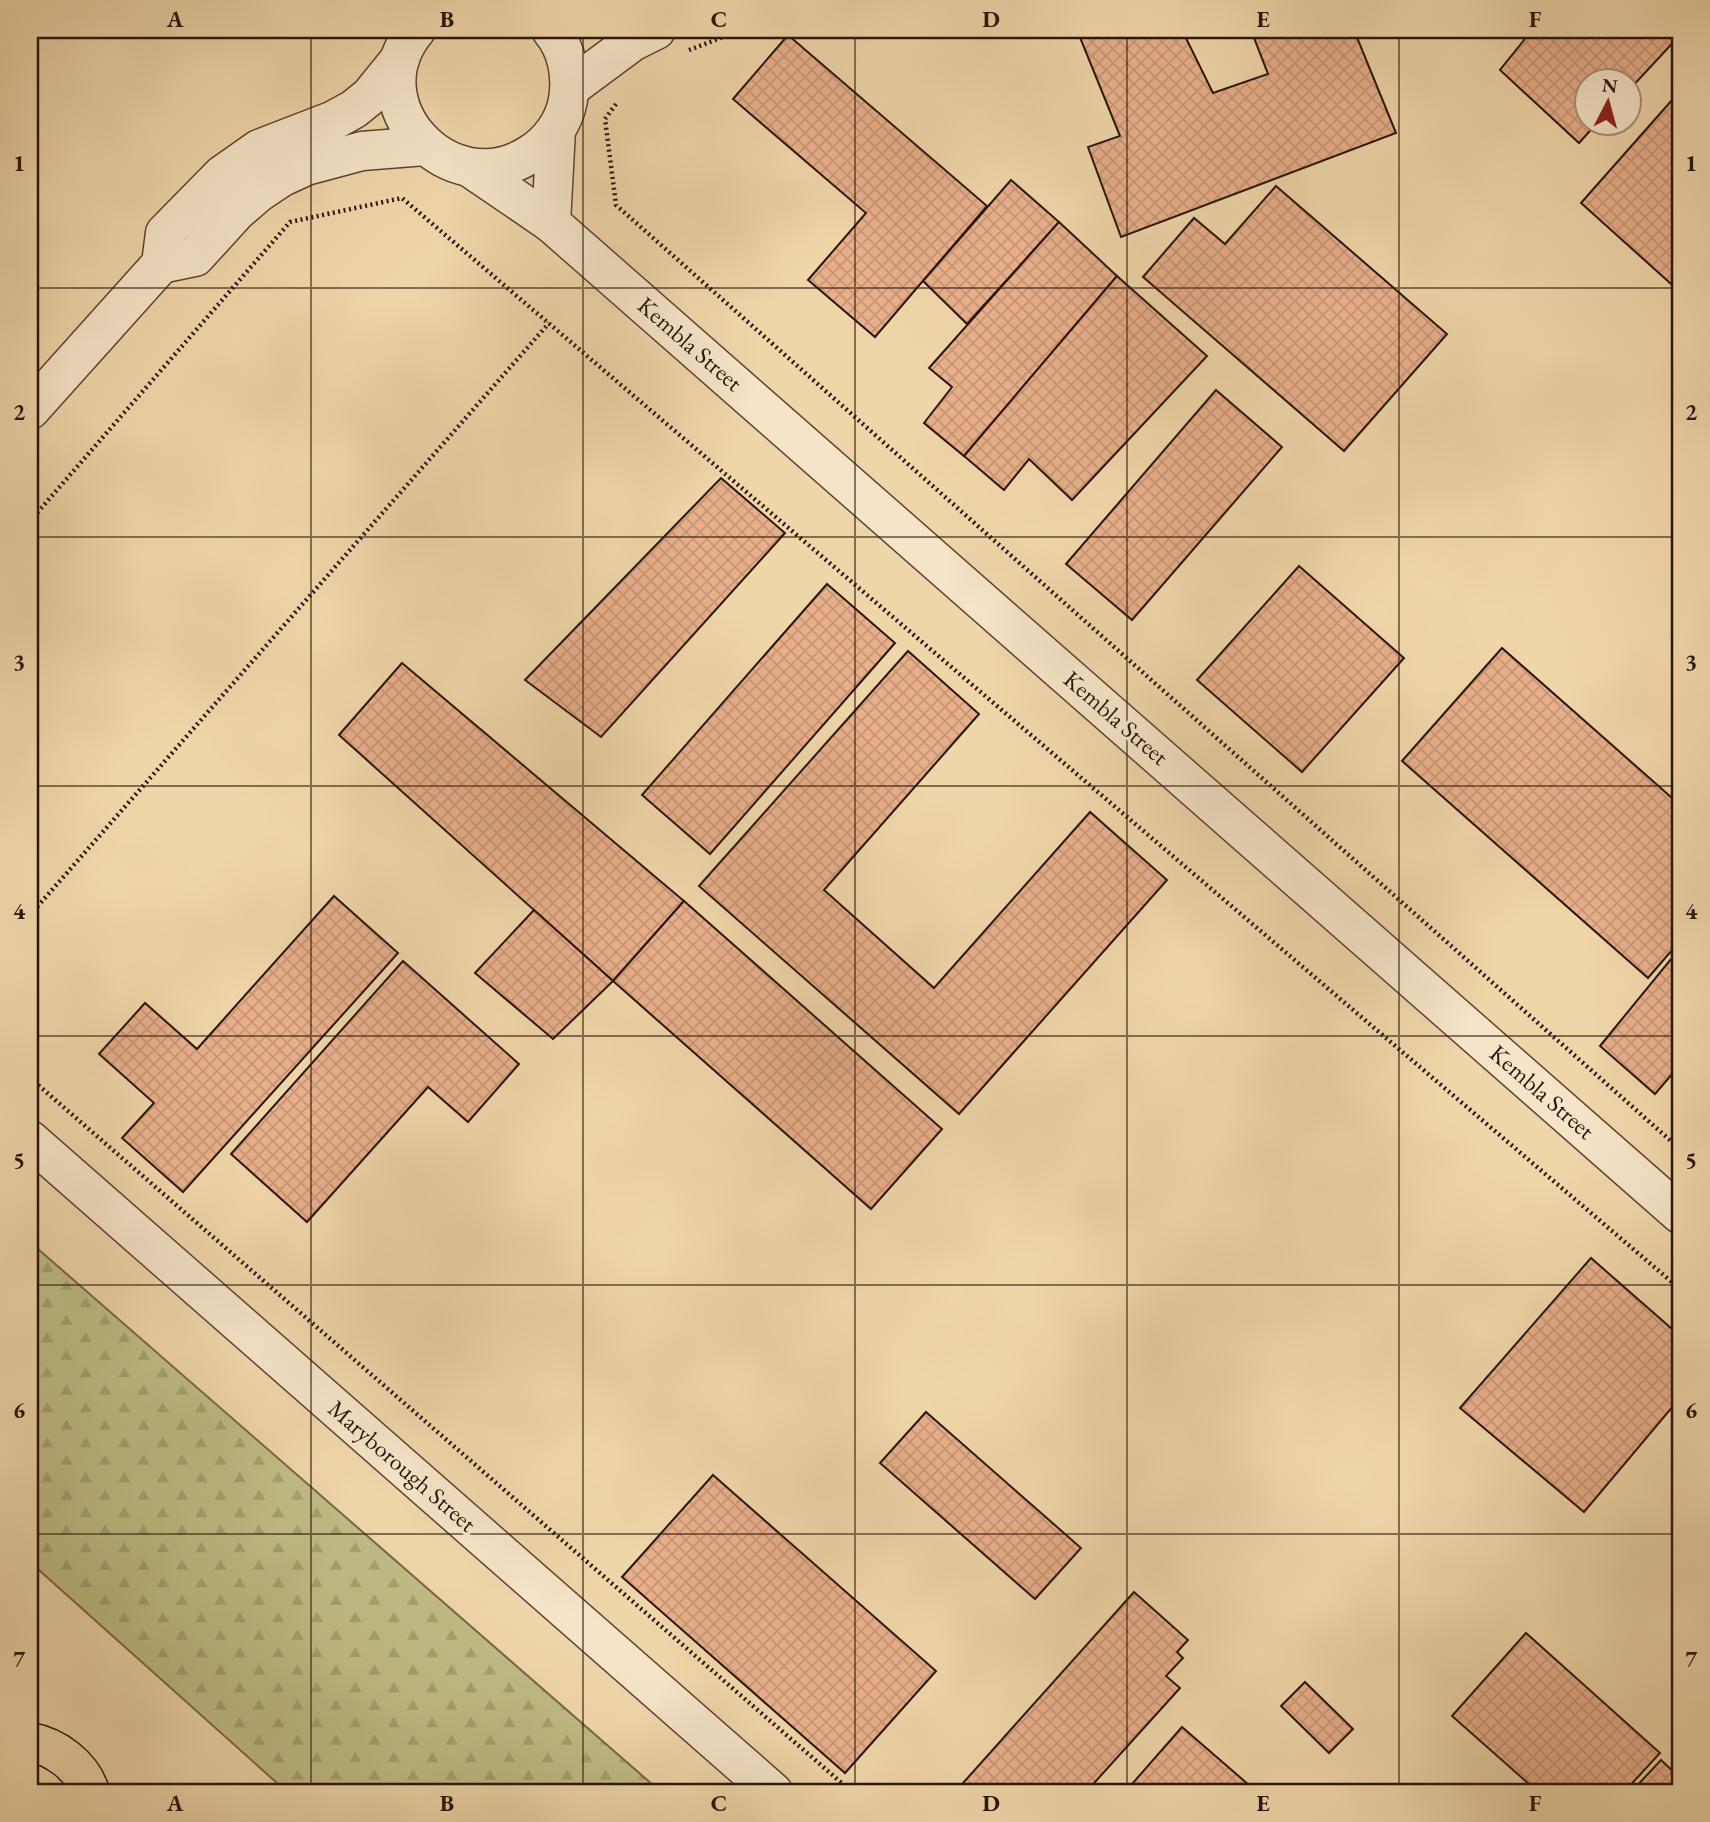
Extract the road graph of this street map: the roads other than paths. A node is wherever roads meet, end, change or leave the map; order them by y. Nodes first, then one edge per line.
1 (551, 30) edge
2 (412, 37) edge
3 (668, 42) edge
4 (570, 88) junction
5 (556, 130) junction
6 (425, 146) junction
7 (472, 169) junction
8 (551, 223) junction
9 (161, 264) junction
10 (30, 410) edge
11 (30, 1140) edge
12 (1680, 1214) edge
13 (30, 1742) edge
14 (90, 1792) edge
15 (773, 1792) edge

1 - 4 street
2 - 6 street
2 - 9 street
3 - 4 street
4 - 5 street
5 - 7 street
5 - 8 street
6 - 7 street, Kembla Street
6 - 9 street
7 - 8 street, Kembla Street
8 - 12 street, Kembla Street
9 - 10 street
11 - 15 street, Maryborough Street
13 - 14 main road

